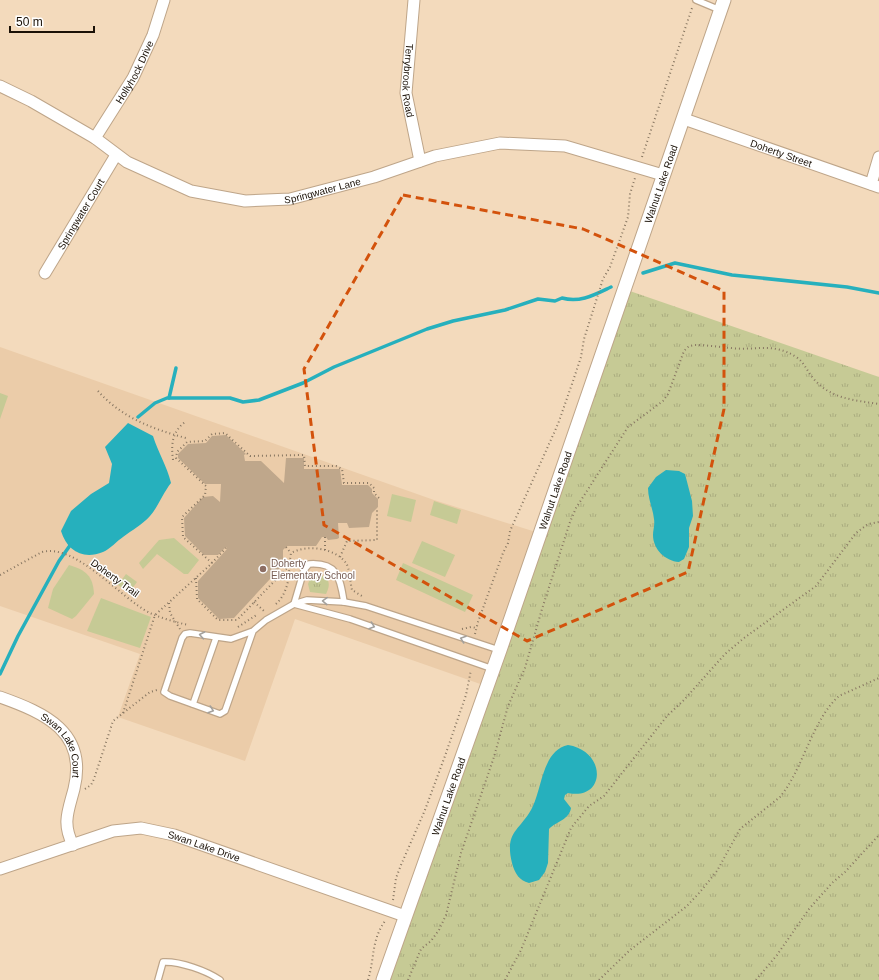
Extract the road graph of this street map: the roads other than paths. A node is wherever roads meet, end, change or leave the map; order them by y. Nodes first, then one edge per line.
1 (164, 0) edge
2 (414, 0) edge
3 (696, 0) edge
4 (722, 5) edge
5 (0, 86) edge
6 (684, 119) junction
7 (95, 138) junction
8 (116, 155) junction
9 (879, 158) edge
10 (420, 161) junction
11 (663, 175) junction
12 (875, 186) edge
13 (45, 273) dead end
14 (344, 602) junction
15 (294, 604) junction
16 (253, 631) junction
17 (216, 638) junction
18 (500, 650) junction
19 (493, 669) junction
20 (0, 697) edge
21 (193, 704) junction
22 (73, 845) junction
23 (0, 869) edge
24 (405, 916) junction
25 (158, 980) edge
26 (220, 980) edge
27 (383, 980) edge

1 - 7 street, Hollyhock Drive
2 - 10 street, Terrybrook Road
3 - 4 lane
4 - 6 street, Walnut Lake Road
5 - 7 street, Springwater Lane
6 - 11 street, Walnut Lake Road
6 - 12 street, Doherty Street
7 - 8 street, Springwater Lane
8 - 10 street, Springwater Lane
8 - 13 street, Springwater Court
9 - 12 street
10 - 11 street, Springwater Lane
11 - 18 street, Walnut Lake Road
14 -> 15 lane
14 - 15 lane
18 -> 14 lane
15 - 16 lane
15 -> 19 lane
16 - 17 lane
21 -> 16 lane
17 - 21 lane
17 -> 21 lane
18 - 19 street, Walnut Lake Road
19 - 24 street, Walnut Lake Road
20 - 22 street, Swan Lake Court
22 - 23 street, Swan Lake Drive
22 - 24 street, Swan Lake Drive
24 - 27 street, Walnut Lake Road
25 - 26 lane

